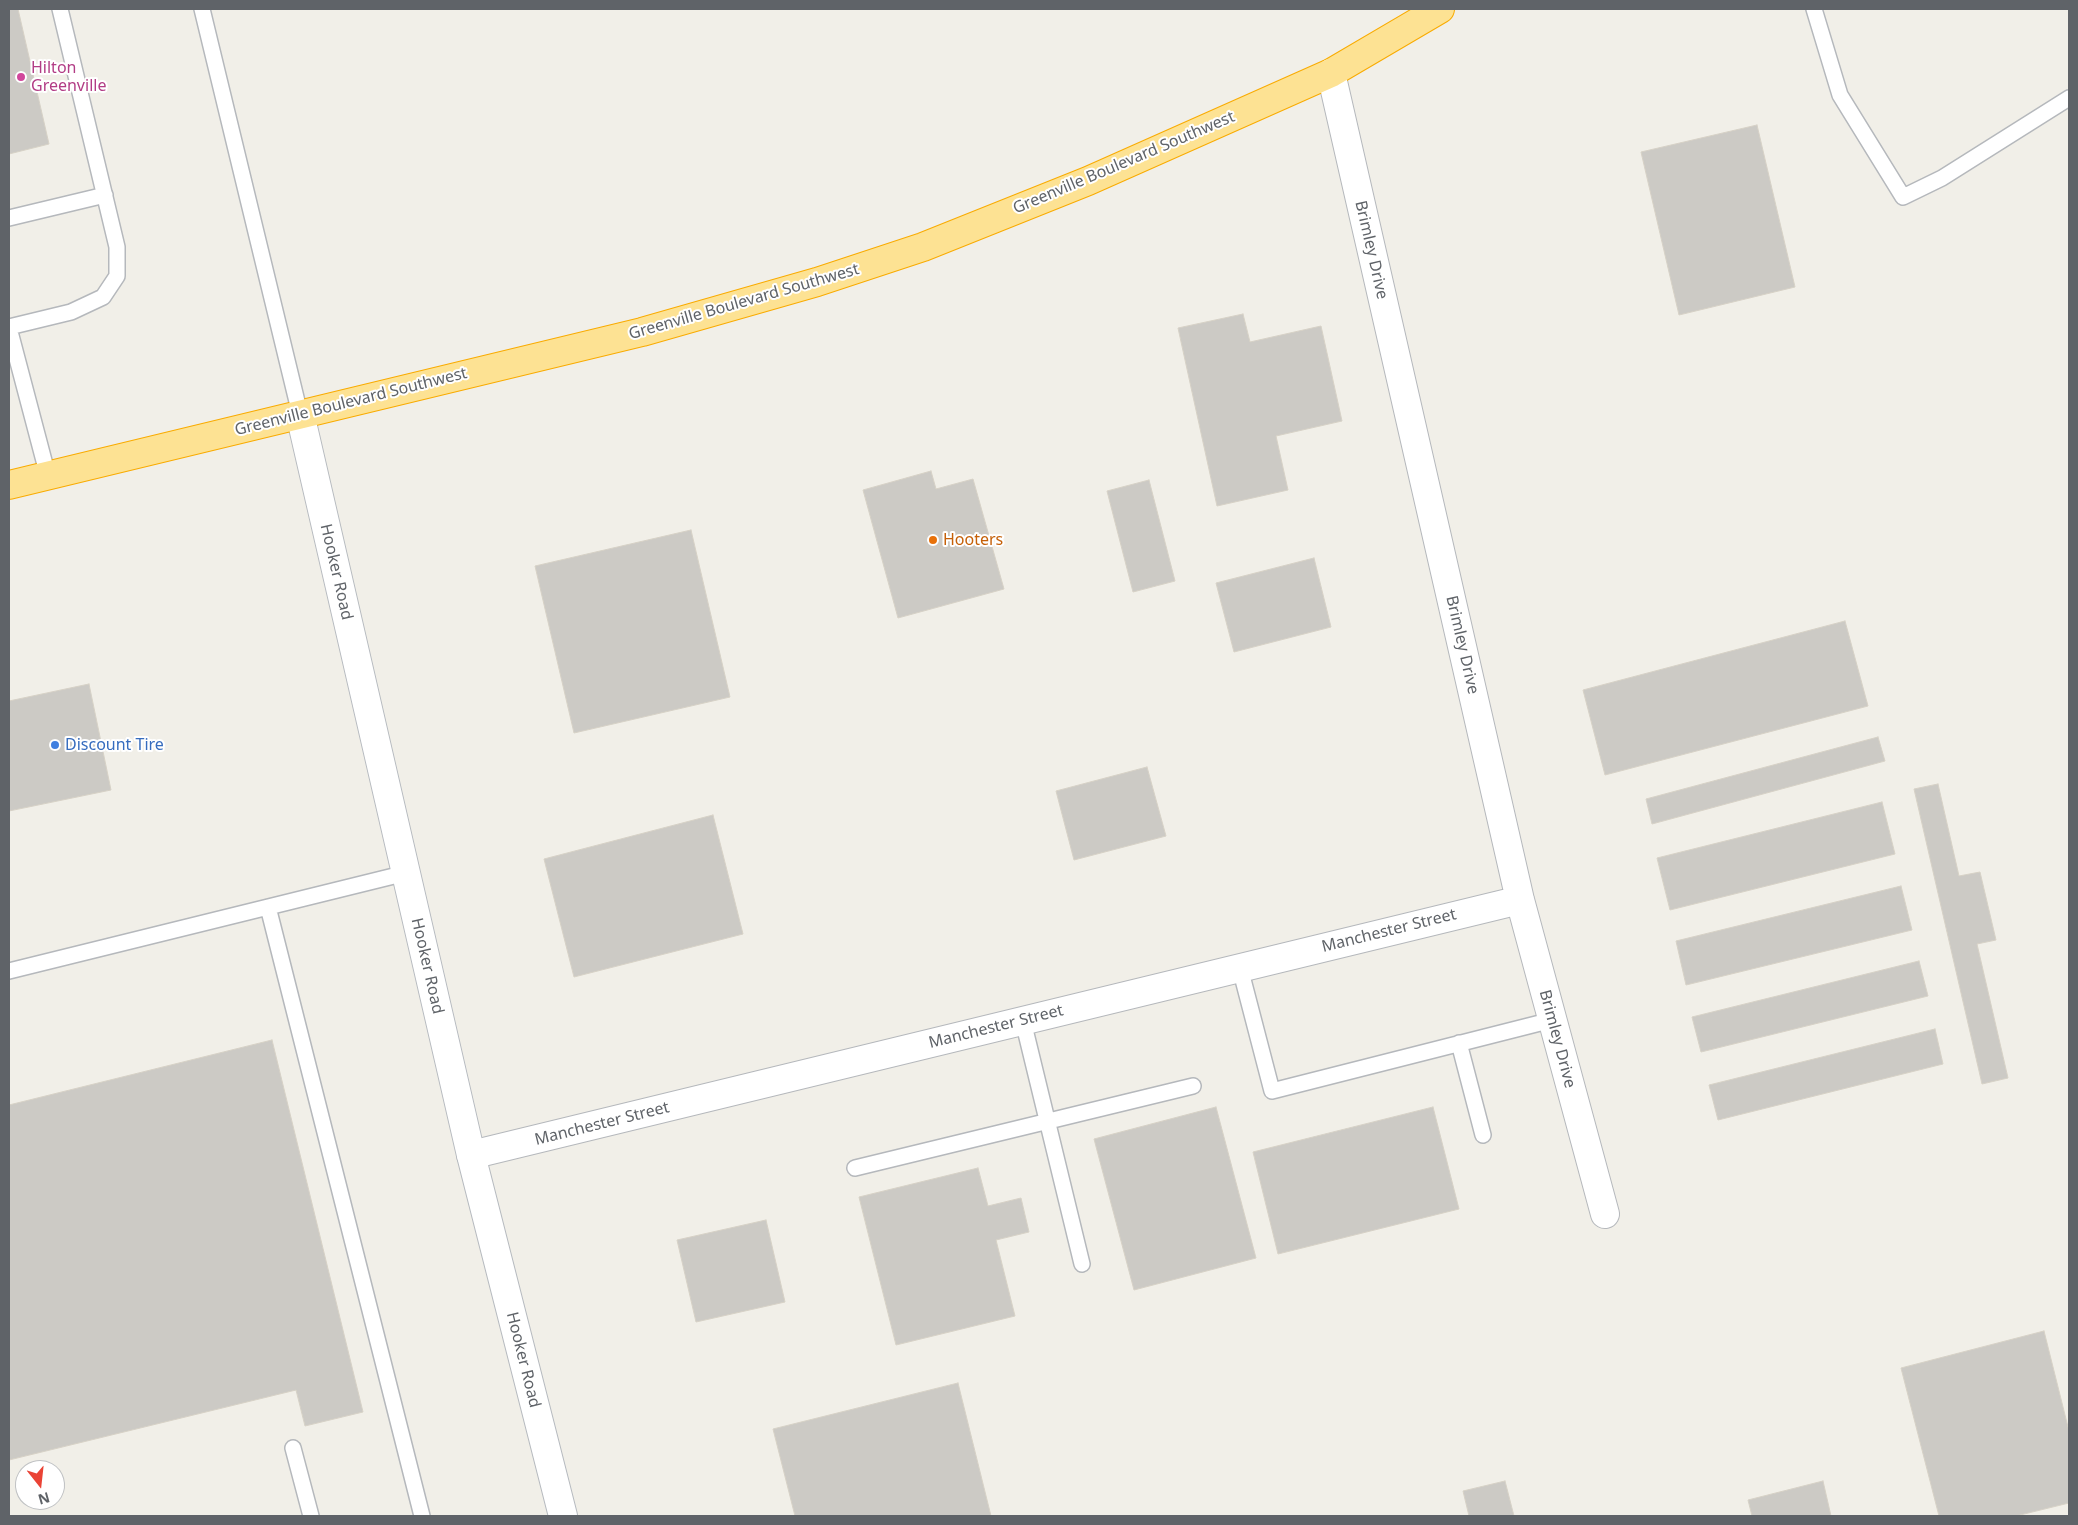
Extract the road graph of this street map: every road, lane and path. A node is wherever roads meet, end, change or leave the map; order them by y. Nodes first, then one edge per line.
1 (60, 9) edge
2 (202, 9) edge
3 (1440, 9) edge
4 (1814, 9) edge
5 (1331, 73) junction
6 (2069, 98) edge
7 (105, 195) junction
8 (9, 218) edge
9 (9, 328) edge
10 (300, 414) junction
11 (48, 476) junction
12 (9, 485) edge
13 (406, 873) junction
14 (1520, 900) junction
15 (268, 907) junction
16 (1240, 968) junction
17 (9, 971) edge
18 (1552, 1020) junction
19 (1023, 1021) junction
20 (1460, 1043) junction
21 (1193, 1086) dead end
22 (1047, 1121) junction
23 (1482, 1135) dead end
24 (471, 1155) junction
25 (855, 1168) dead end
26 (1605, 1214) dead end
27 (1082, 1264) dead end
28 (293, 1448) dead end
29 (311, 1516) edge
30 (422, 1516) edge
31 (564, 1516) edge

1 - 7 lane
2 - 10 lane
3 - 5 highway, Greenville Boulevard Southwest
4 - 6 lane
5 - 10 highway, Greenville Boulevard Southwest
5 - 14 street, Brimley Drive
7 - 8 lane
7 - 9 lane
9 - 11 lane
10 - 11 highway, Greenville Boulevard Southwest
10 - 13 street, Hooker Road
11 - 12 highway, Greenville Boulevard Southwest
13 - 15 lane
13 - 24 street, Hooker Road
14 - 16 street, Manchester Street
14 - 18 street, Brimley Drive
15 - 17 lane
15 - 30 lane
16 - 19 street, Manchester Street
16 - 20 lane
18 - 20 lane
18 - 26 street, Brimley Drive
19 - 22 lane
19 - 24 street, Manchester Street
20 - 23 lane
21 - 22 lane
22 - 25 lane
22 - 27 lane
24 - 31 street, Hooker Road
28 - 29 lane

